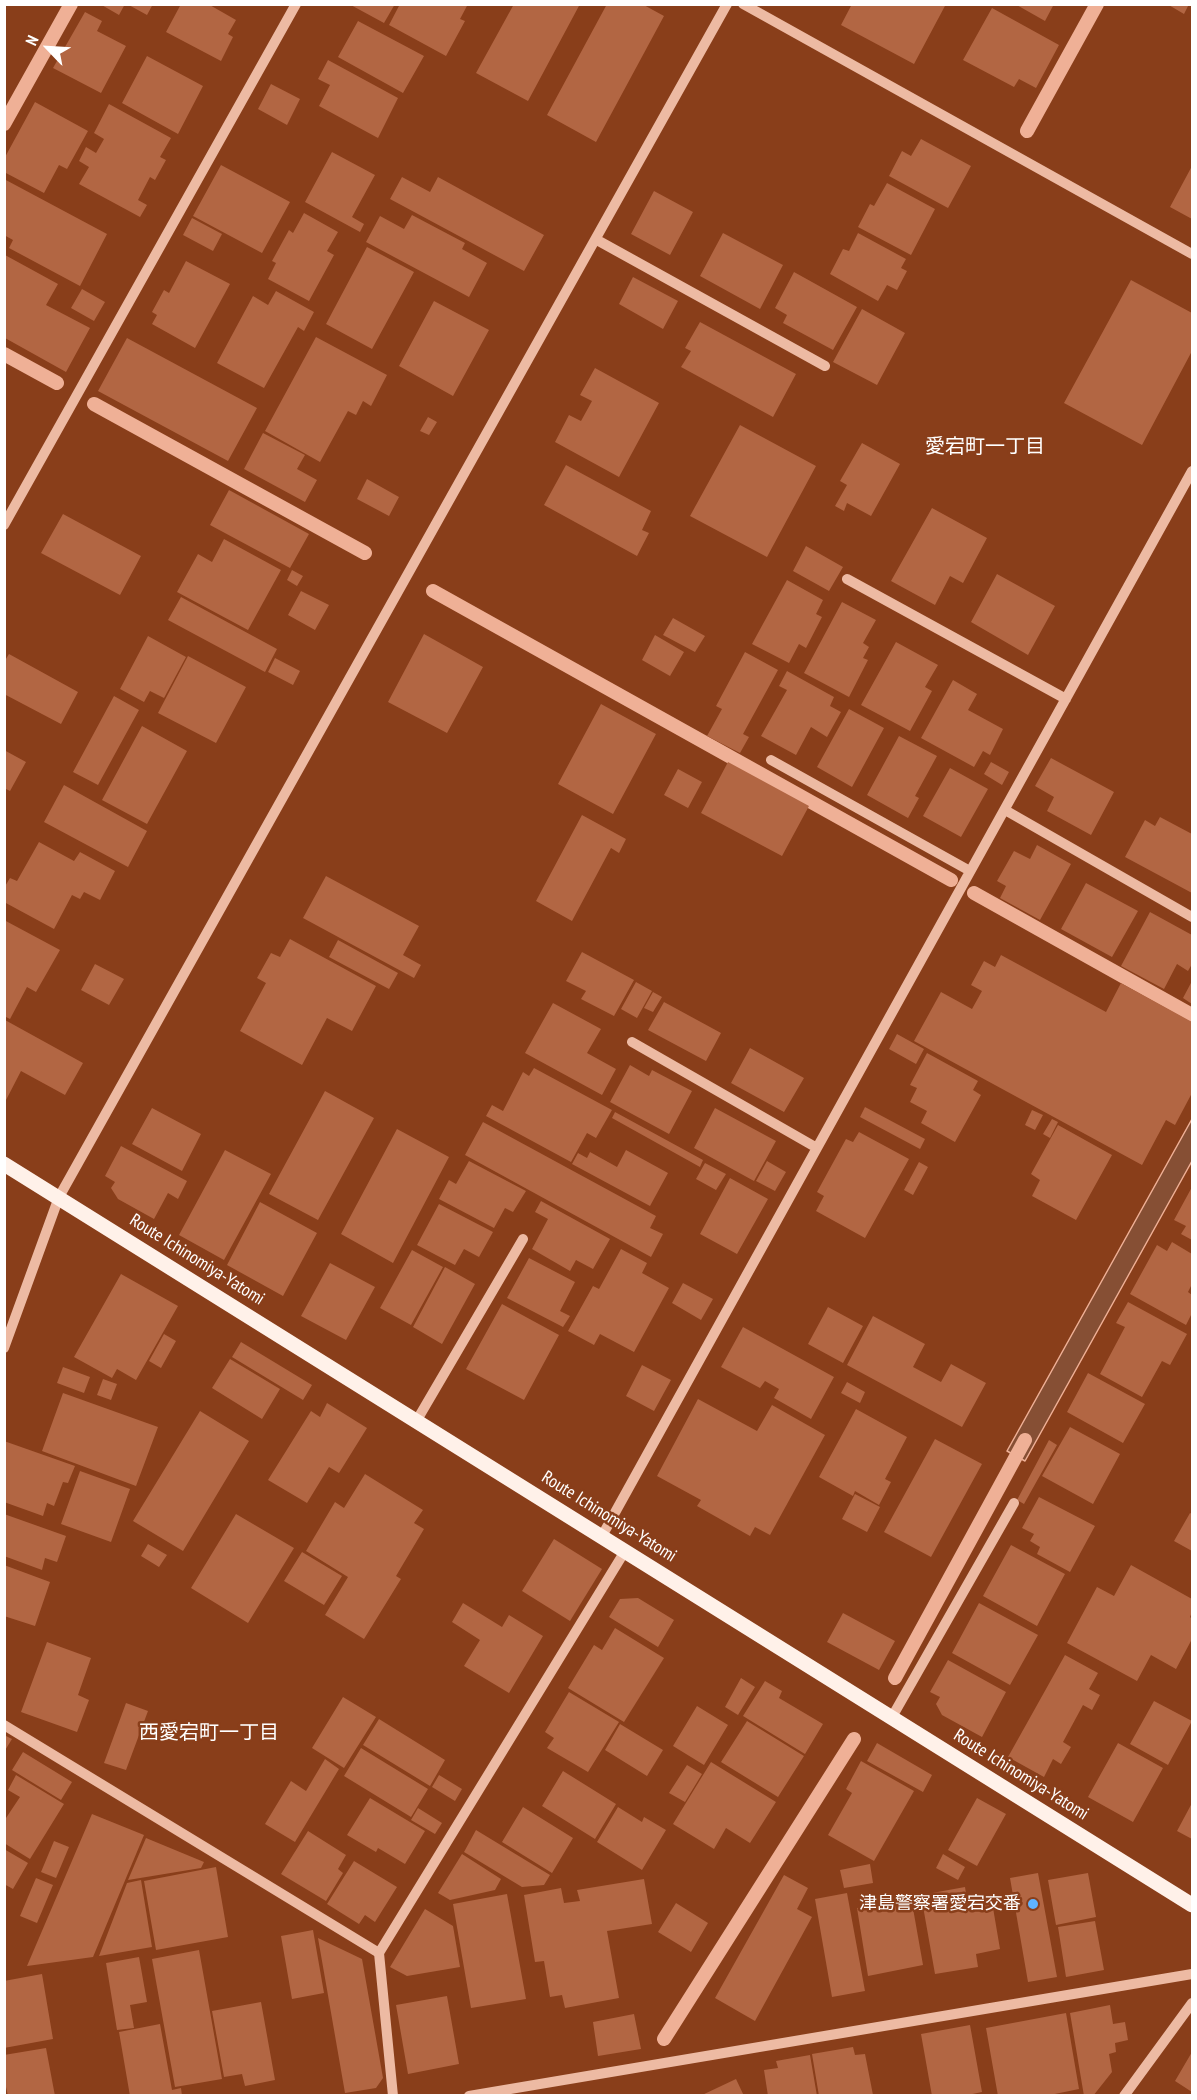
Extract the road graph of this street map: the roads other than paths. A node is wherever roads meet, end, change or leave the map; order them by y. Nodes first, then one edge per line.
1 (296, 4) edge
2 (727, 4) edge
3 (743, 4) edge
4 (597, 240) junction
5 (1192, 254) edge
6 (825, 366) dead end
7 (1192, 471) edge
8 (4, 525) edge
9 (848, 579) dead end
10 (1066, 699) junction
11 (771, 760) dead end
12 (1005, 810) junction
13 (970, 871) junction
14 (1192, 917) edge
15 (632, 1042) dead end
16 (817, 1148) junction
17 (4, 1164) edge
18 (60, 1197) junction
19 (523, 1239) dead end
20 (4, 1348) edge
21 (417, 1420) junction
22 (1014, 1503) dead end
23 (602, 1536) junction
24 (625, 1551) junction
25 (892, 1717) junction
26 (4, 1725) edge
27 (1192, 1905) edge
28 (378, 1953) junction
29 (1192, 1974) edge
30 (1192, 2003) edge
31 (393, 2096) edge
32 (469, 2096) edge
33 (1124, 2096) edge

1 - 8 street
2 - 4 street
3 - 5 street
4 - 6 street
4 - 18 street
7 - 10 street
9 - 10 street
10 - 12 street
11 - 13 street
12 - 13 street
12 - 14 street
13 - 16 street
15 - 16 street
16 - 23 street
17 - 18 main road, Route Ichinomiya-Yatomi
18 - 20 street
18 - 21 main road, Route Ichinomiya-Yatomi
19 - 21 street
21 - 23 main road, Route Ichinomiya-Yatomi
22 - 25 street
23 - 24 main road, Route Ichinomiya-Yatomi
24 - 25 main road, Route Ichinomiya-Yatomi
24 - 28 street
25 - 27 main road, Route Ichinomiya-Yatomi
26 - 28 street
28 - 31 street
29 - 32 street
30 - 33 street

